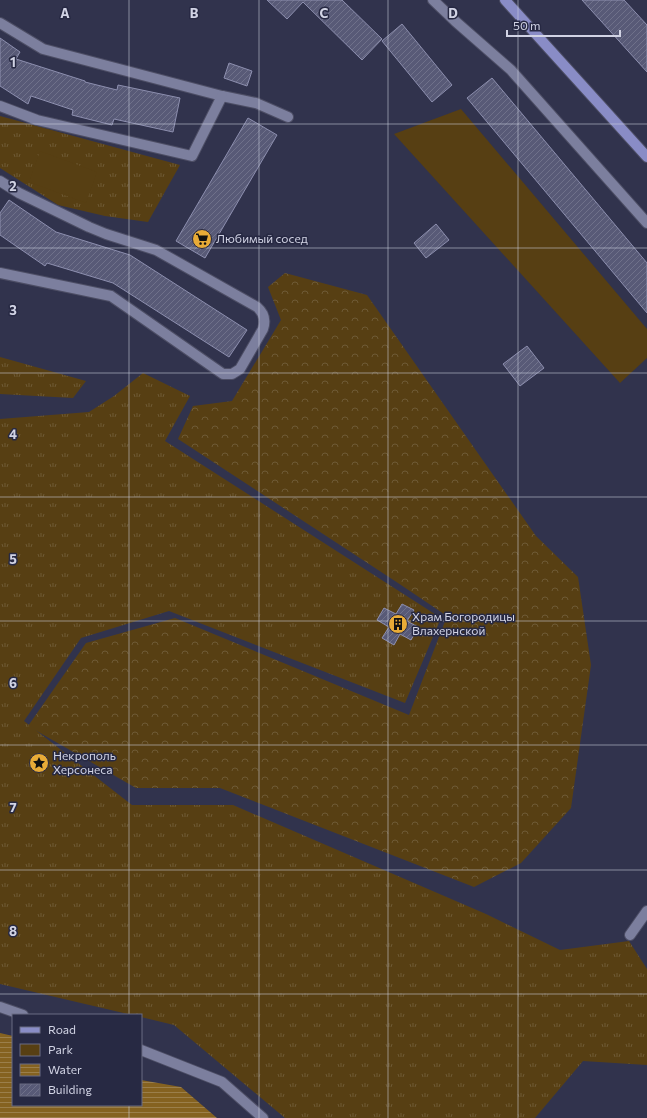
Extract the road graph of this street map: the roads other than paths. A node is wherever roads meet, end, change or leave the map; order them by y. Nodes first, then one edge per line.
1 (433, 0) edge
2 (506, 0) edge
3 (0, 23) edge
4 (222, 96) junction
5 (0, 106) edge
6 (288, 117) dead end
7 (647, 158) edge
8 (0, 181) edge
9 (647, 223) edge
10 (0, 272) edge
11 (647, 911) edge
12 (630, 934) dead end
13 (0, 1007) edge
14 (20, 1014) edge
15 (142, 1050) edge
16 (262, 1118) edge

1 - 9 street
2 - 7 main road
3 - 4 street
4 - 5 street
4 - 6 street
8 - 10 street
11 - 12 street
13 - 14 street
15 - 16 street

